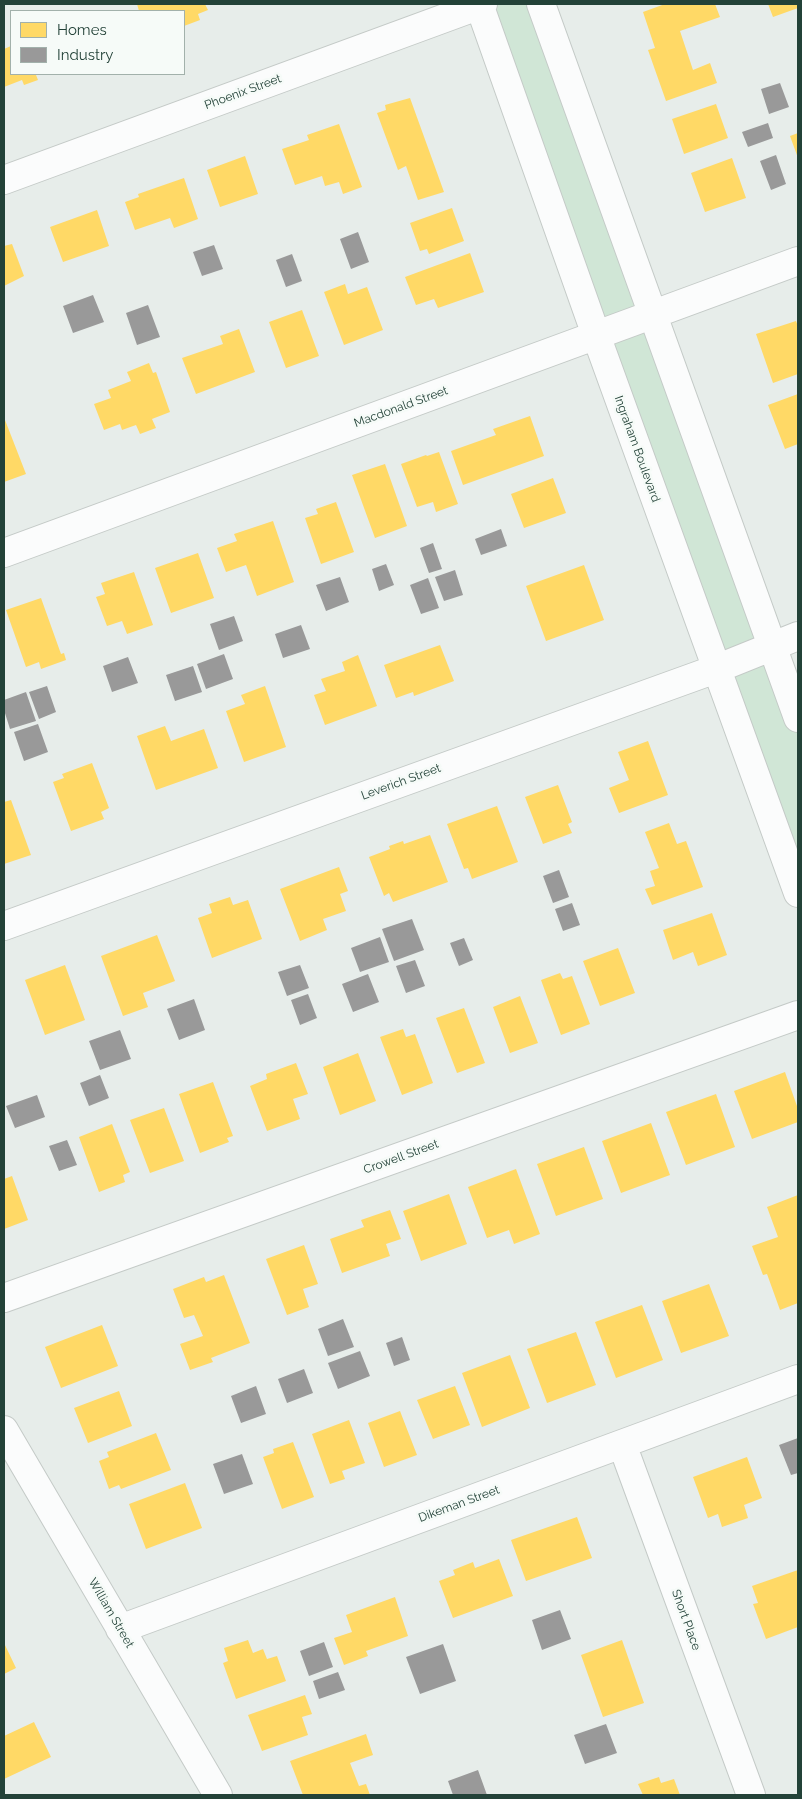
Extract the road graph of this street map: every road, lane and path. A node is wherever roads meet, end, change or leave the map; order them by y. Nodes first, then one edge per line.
1 (480, 4) edge
2 (541, 4) edge
3 (4, 180) edge
4 (798, 261) edge
5 (653, 314) junction
6 (596, 335) junction
7 (4, 553) edge
8 (798, 636) edge
9 (772, 647) junction
10 (716, 669) junction
11 (798, 718) edge
12 (798, 893) edge
13 (4, 926) edge
14 (798, 1015) edge
15 (4, 1298) edge
16 (798, 1379) edge
17 (4, 1430) edge
18 (622, 1444) junction
19 (120, 1629) junction
20 (218, 1795) edge
21 (751, 1795) edge

1 - 3 street, Phoenix Street
1 - 6 street, Ingraham Boulevard
2 - 5 street
4 - 5 street, Macdonald Street
5 - 6 street, Macdonald Street
5 - 9 street
6 - 7 street, Macdonald Street
6 - 10 street, Ingraham Boulevard
8 - 9 street, Leverich Street
9 - 10 street, Leverich Street
9 - 11 street
10 - 12 street, Ingraham Boulevard
10 - 13 street, Leverich Street
14 - 15 street, Crowell Street
16 - 18 street, Dikeman Street
17 - 19 street, William Street
18 - 19 street, Dikeman Street
18 - 21 street, Short Place
19 - 20 street, William Street

